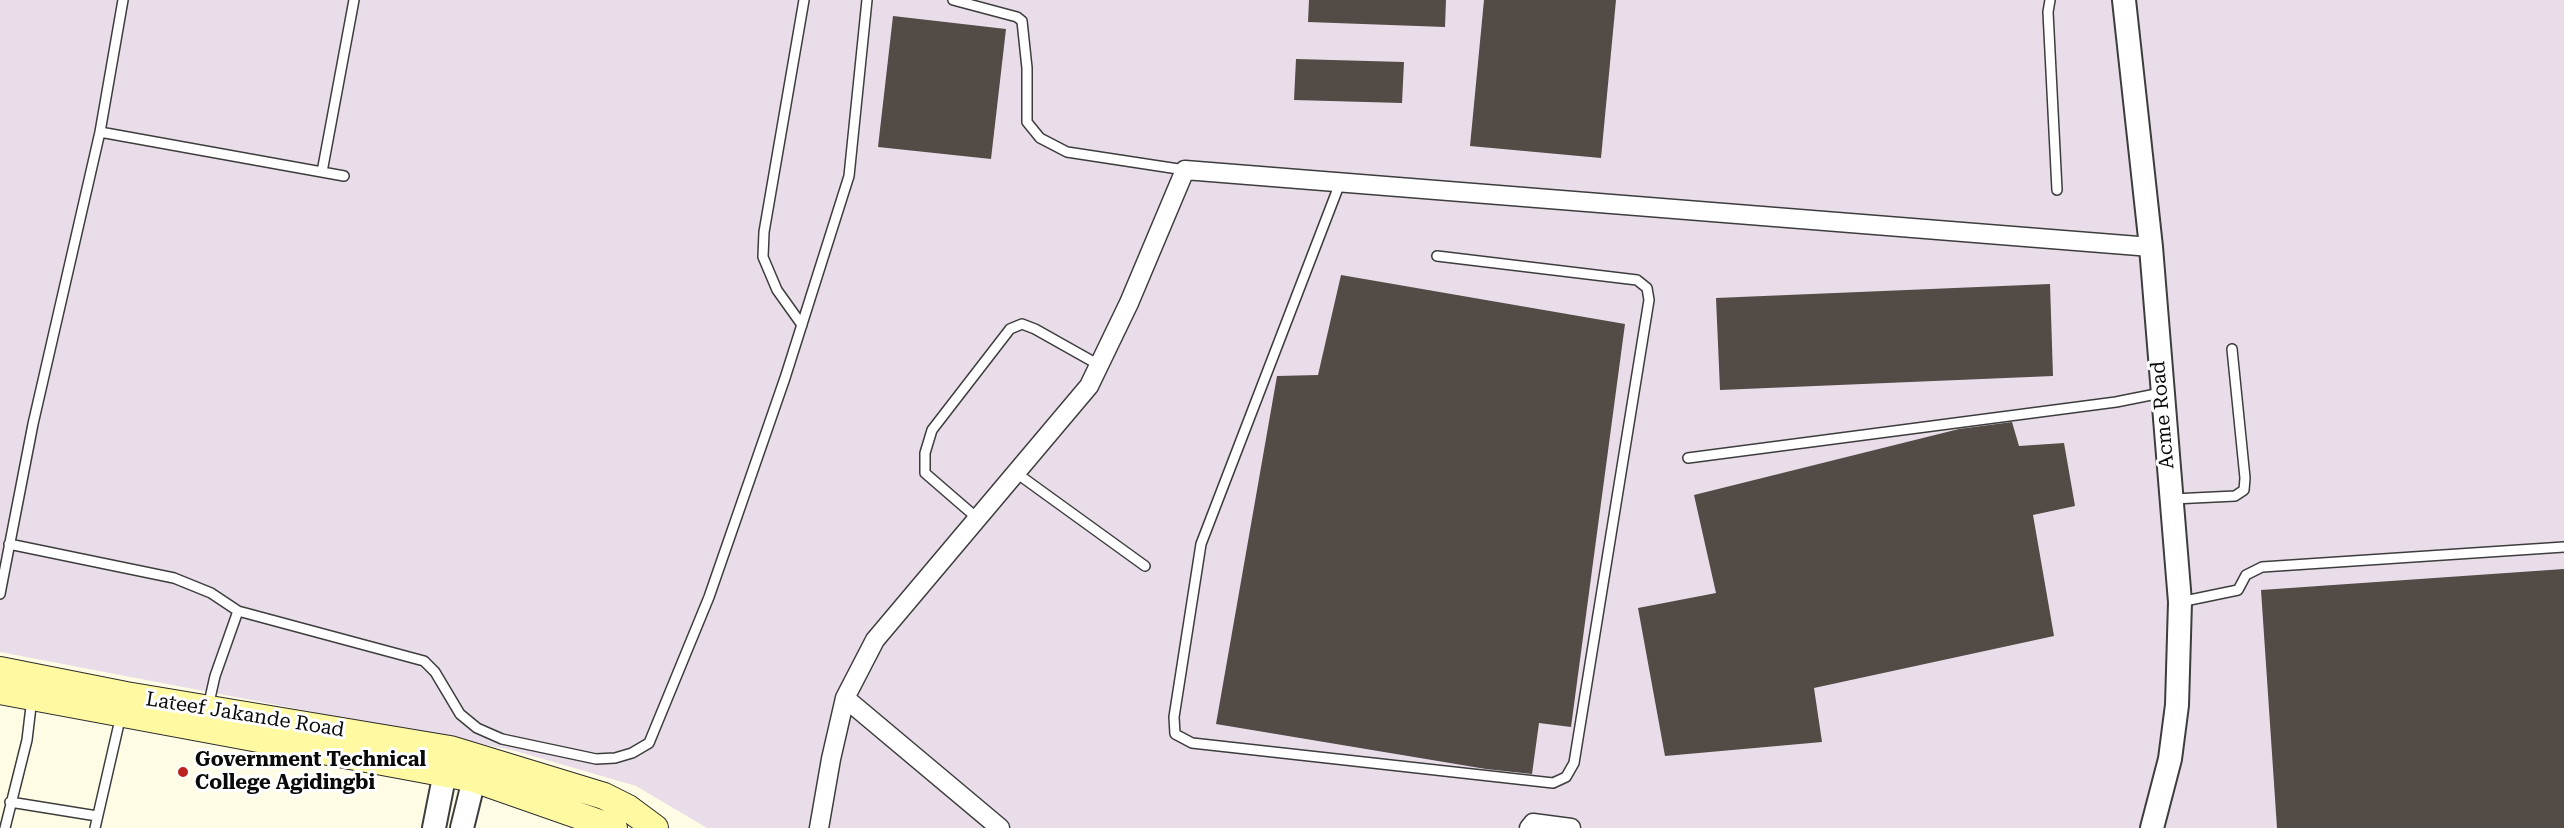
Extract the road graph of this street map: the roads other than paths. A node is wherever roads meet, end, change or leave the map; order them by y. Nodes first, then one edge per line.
1 (123, 0) edge
2 (354, 0) edge
3 (804, 0) edge
4 (867, 0) edge
5 (952, 0) edge
6 (2050, 0) edge
7 (2124, 0) edge
8 (100, 132) junction
9 (1185, 170) junction
10 (321, 172) junction
11 (344, 176) dead end
12 (1340, 183) junction
13 (2057, 190) dead end
14 (2151, 247) junction
15 (1437, 256) dead end
16 (802, 325) junction
17 (2232, 349) dead end
18 (1099, 365) junction
19 (2161, 393) junction
20 (1688, 458) dead end
21 (1015, 472) junction
22 (2171, 499) junction
23 (977, 518) junction
24 (9, 544) junction
25 (2564, 548) edge
26 (3, 565) edge
27 (1145, 566) dead end
28 (0, 594) edge
29 (2180, 602) junction
30 (238, 610) junction
31 (0, 670) edge
32 (0, 690) edge
33 (32, 695) junction
34 (845, 698) junction
35 (208, 709) junction
36 (121, 715) junction
37 (447, 761) junction
38 (477, 768) junction
39 (10, 802) junction
40 (97, 816) junction
41 (5, 828) edge
42 (94, 828) edge
43 (434, 828) edge
44 (462, 828) edge
45 (614, 828) edge
46 (655, 828) edge
47 (819, 828) edge
48 (1000, 828) edge
49 (1529, 828) edge
50 (1571, 828) edge
51 (2152, 828) edge

1 - 8 lane
2 - 10 lane
3 - 16 lane
4 - 16 lane
5 - 9 lane
6 - 13 lane
7 - 14 street, Acme Road
8 - 10 lane
8 - 24 lane
9 - 12 street
9 - 18 street
10 - 11 lane
12 - 14 street
12 - 15 lane
14 - 19 street, Acme Road
16 - 30 lane
17 - 22 lane
18 - 21 street
18 - 23 lane
19 - 20 lane
19 - 22 street, Acme Road
21 - 23 street
21 - 27 lane
22 - 29 street, Acme Road
23 - 34 street
24 - 26 lane
24 - 30 lane
25 - 29 lane
26 - 28 lane
29 - 51 street, Acme Road
30 - 35 lane
31 - 35 main road, Lateef Jakande Road
32 - 33 main road, Lateef Jakande Road
33 - 36 main road, Lateef Jakande Road
33 - 39 lane
34 - 47 street
34 - 48 street
35 - 37 main road, Lateef Jakande Road
36 - 37 main road, Lateef Jakande Road
36 - 40 lane
37 - 38 main road, Lateef Jakande Road
37 - 43 street
38 - 44 street
38 - 45 main road, Lateef Jakande Road
38 - 46 main road, Lateef Jakande Road
39 - 40 lane
39 - 41 lane
40 - 42 lane
49 - 50 street

